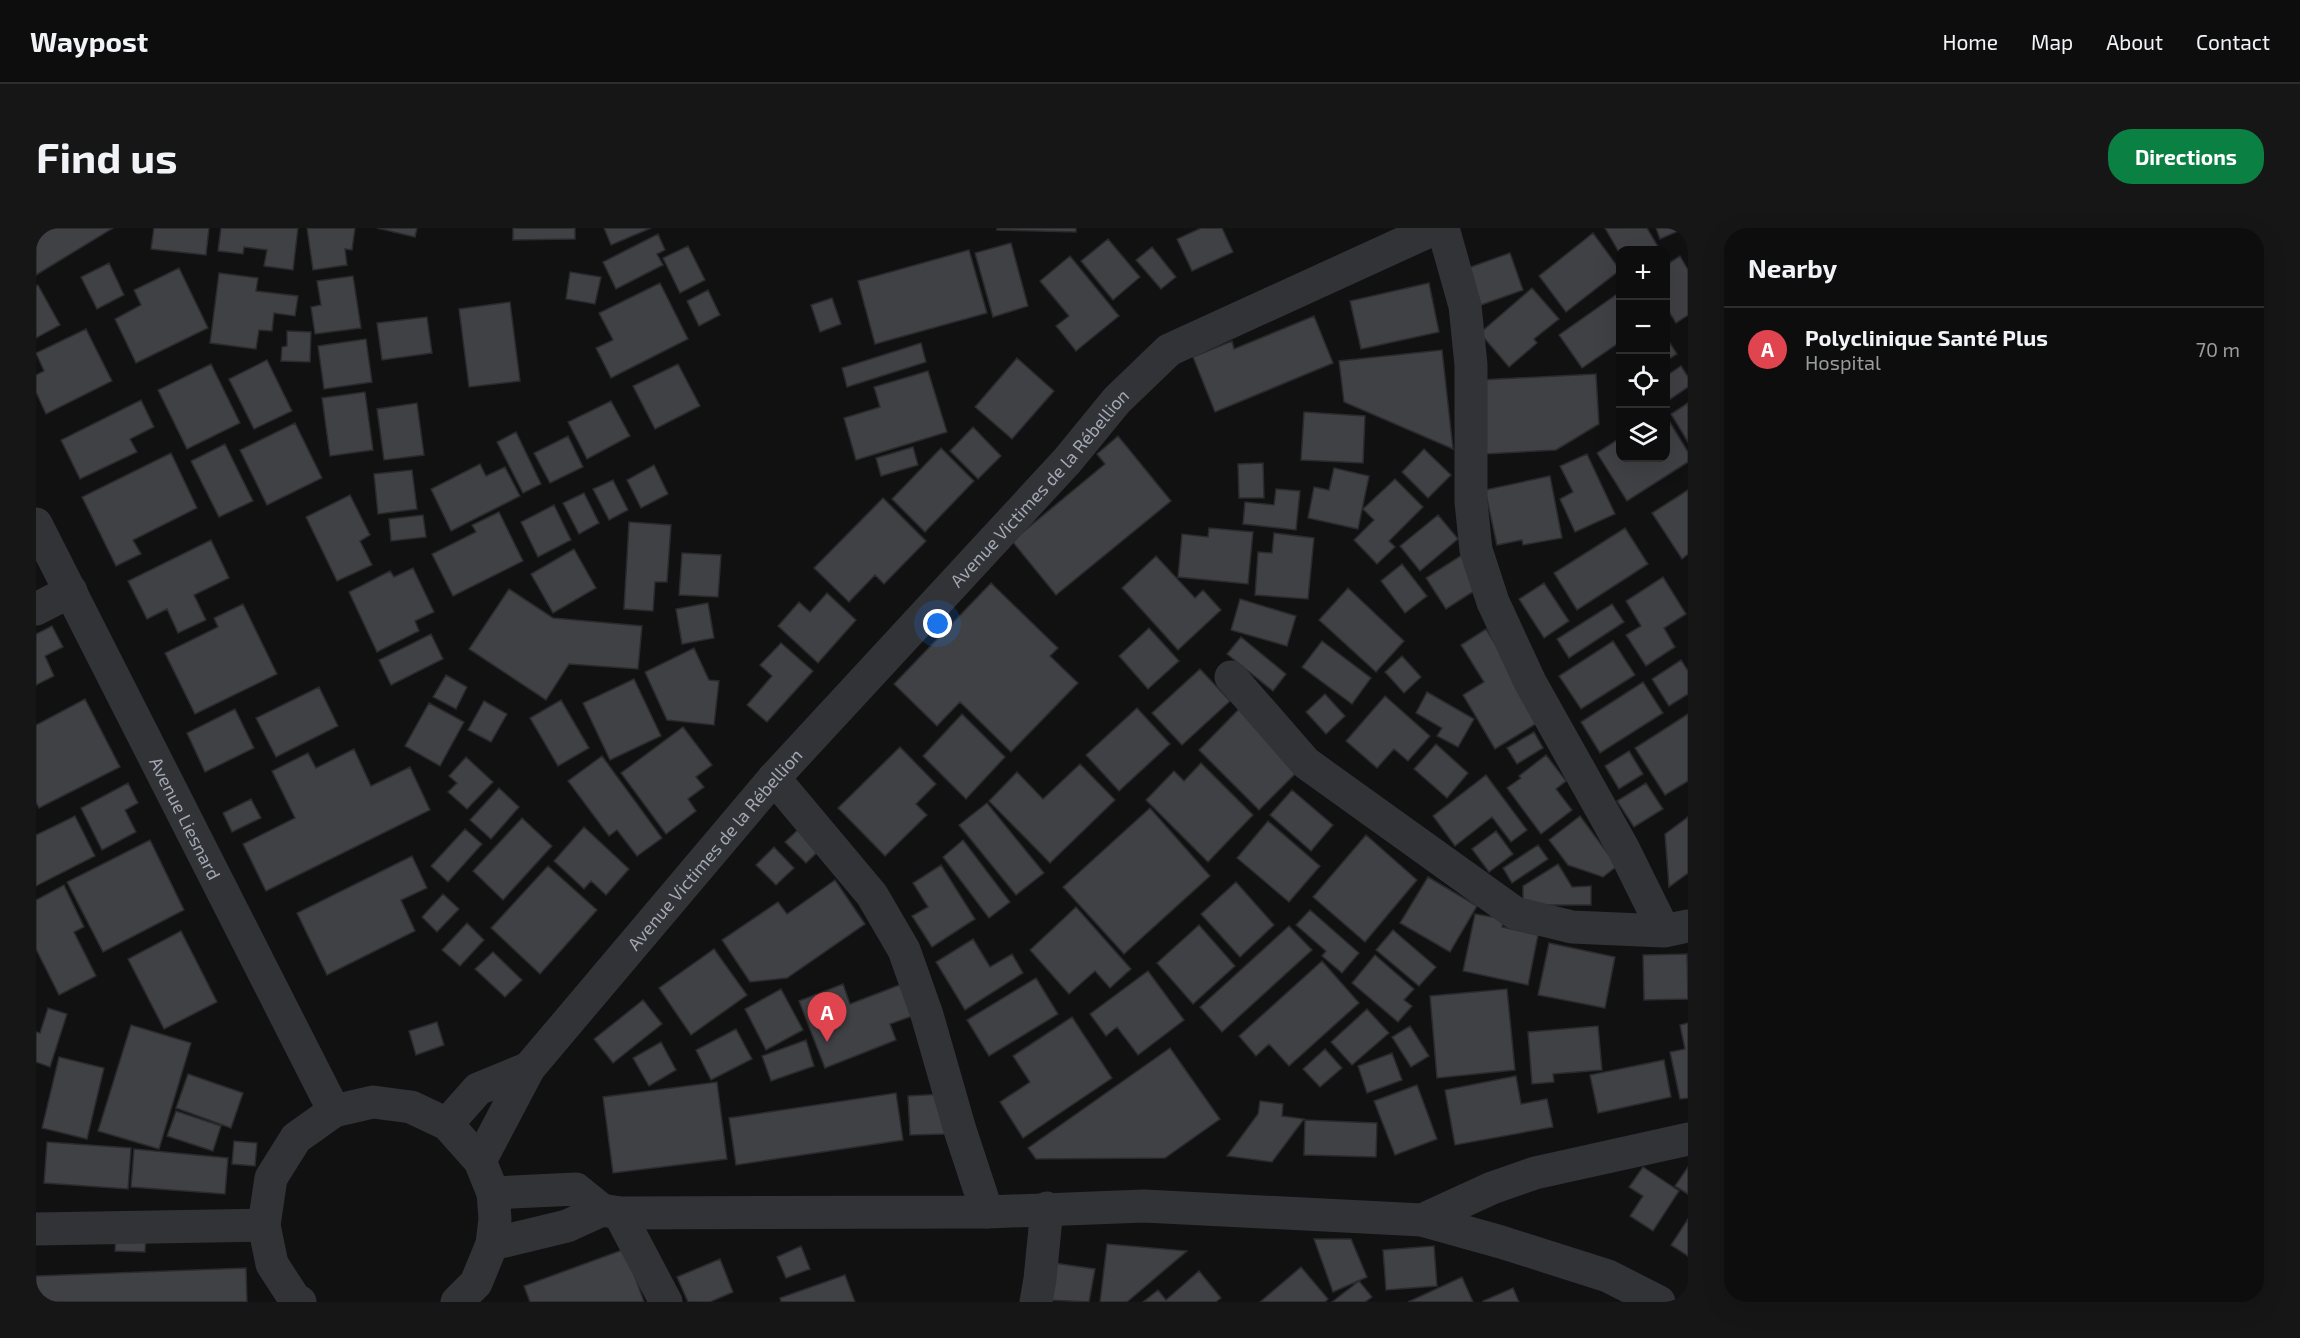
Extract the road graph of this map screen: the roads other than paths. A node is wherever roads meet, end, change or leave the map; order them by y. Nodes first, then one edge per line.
1 (1436, 228) edge
2 (1443, 228) edge
3 (36, 524) edge
4 (71, 591) junction
5 (36, 609) edge
6 (1231, 677) dead end
7 (774, 778) junction
8 (1676, 928) edge
9 (529, 1068) junction
10 (334, 1111) junction
11 (447, 1124) junction
12 (1688, 1139) edge
13 (480, 1161) junction
14 (493, 1193) junction
15 (1047, 1208) junction
16 (611, 1211) junction
17 (987, 1212) junction
18 (1422, 1220) junction
19 (264, 1225) junction
20 (36, 1229) edge
21 (492, 1244) junction
22 (300, 1302) edge
23 (457, 1302) edge
24 (666, 1302) edge
25 (1036, 1302) edge
26 (1659, 1302) edge

1 - 7 street, Avenue Victimes de la Rébellion
2 - 8 street
3 - 4 street, Avenue Liesnard
4 - 5 street
4 - 10 street, Avenue Liesnard
6 - 8 street
7 - 9 street, Avenue Victimes de la Rébellion
7 - 17 street
9 - 11 street
9 - 13 street, Avenue Victimes de la Rébellion
10 - 11 street
10 - 19 street
11 - 13 street
12 - 18 street
13 - 14 street
14 - 16 street
14 - 21 street
15 - 17 street
15 - 18 street
15 - 25 street
16 - 17 street
16 - 21 street
16 - 24 street
18 - 26 street
19 - 20 street
19 - 22 street
21 - 23 street

